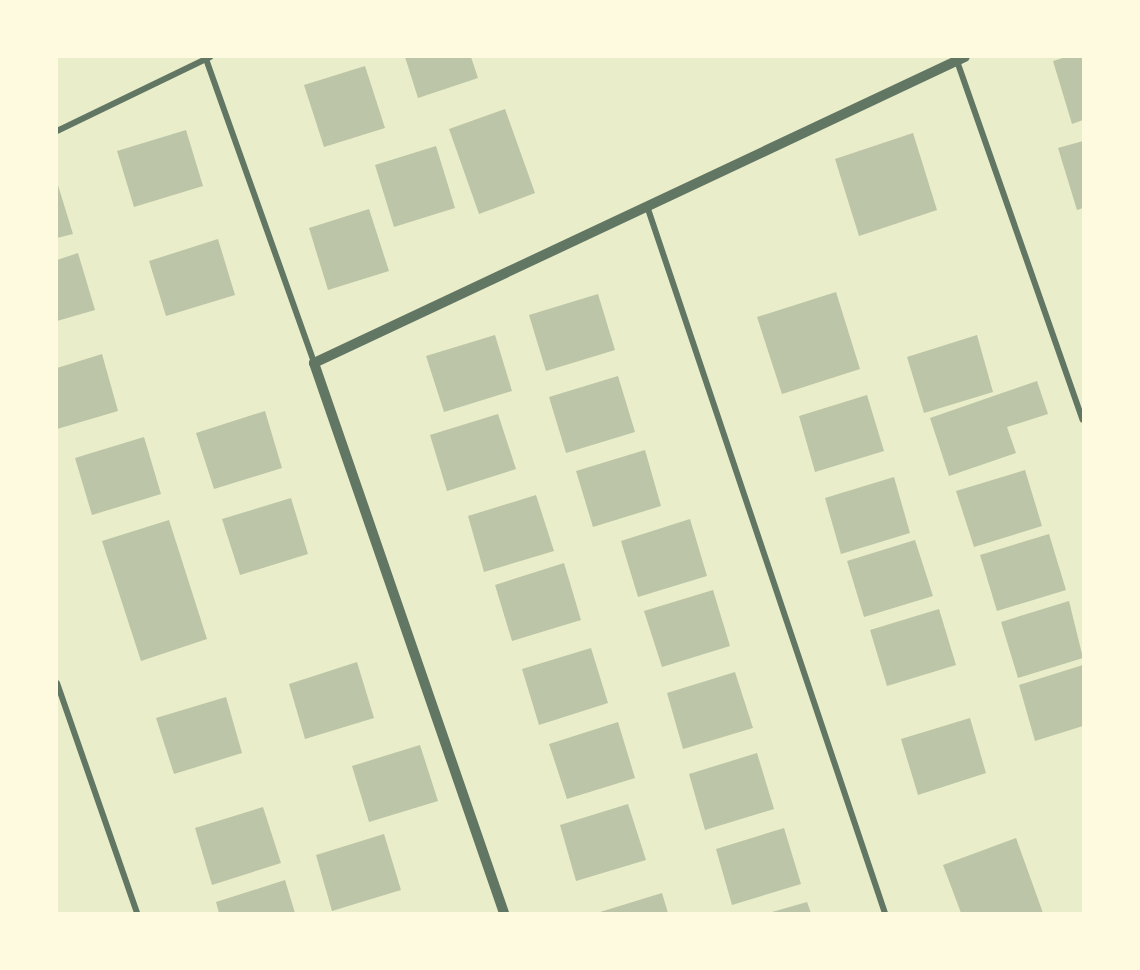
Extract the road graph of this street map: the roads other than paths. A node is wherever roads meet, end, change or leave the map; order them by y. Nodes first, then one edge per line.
1 (208, 58) edge
2 (961, 59) edge
3 (57, 131) edge
4 (647, 206) junction
5 (314, 363) junction
6 (1083, 420) edge
7 (57, 683) edge
8 (137, 913) edge
9 (504, 913) edge
10 (885, 913) edge

1 - 3 street
1 - 5 street
2 - 4 street
2 - 6 street
4 - 5 street
4 - 10 street
5 - 9 street
7 - 8 street

